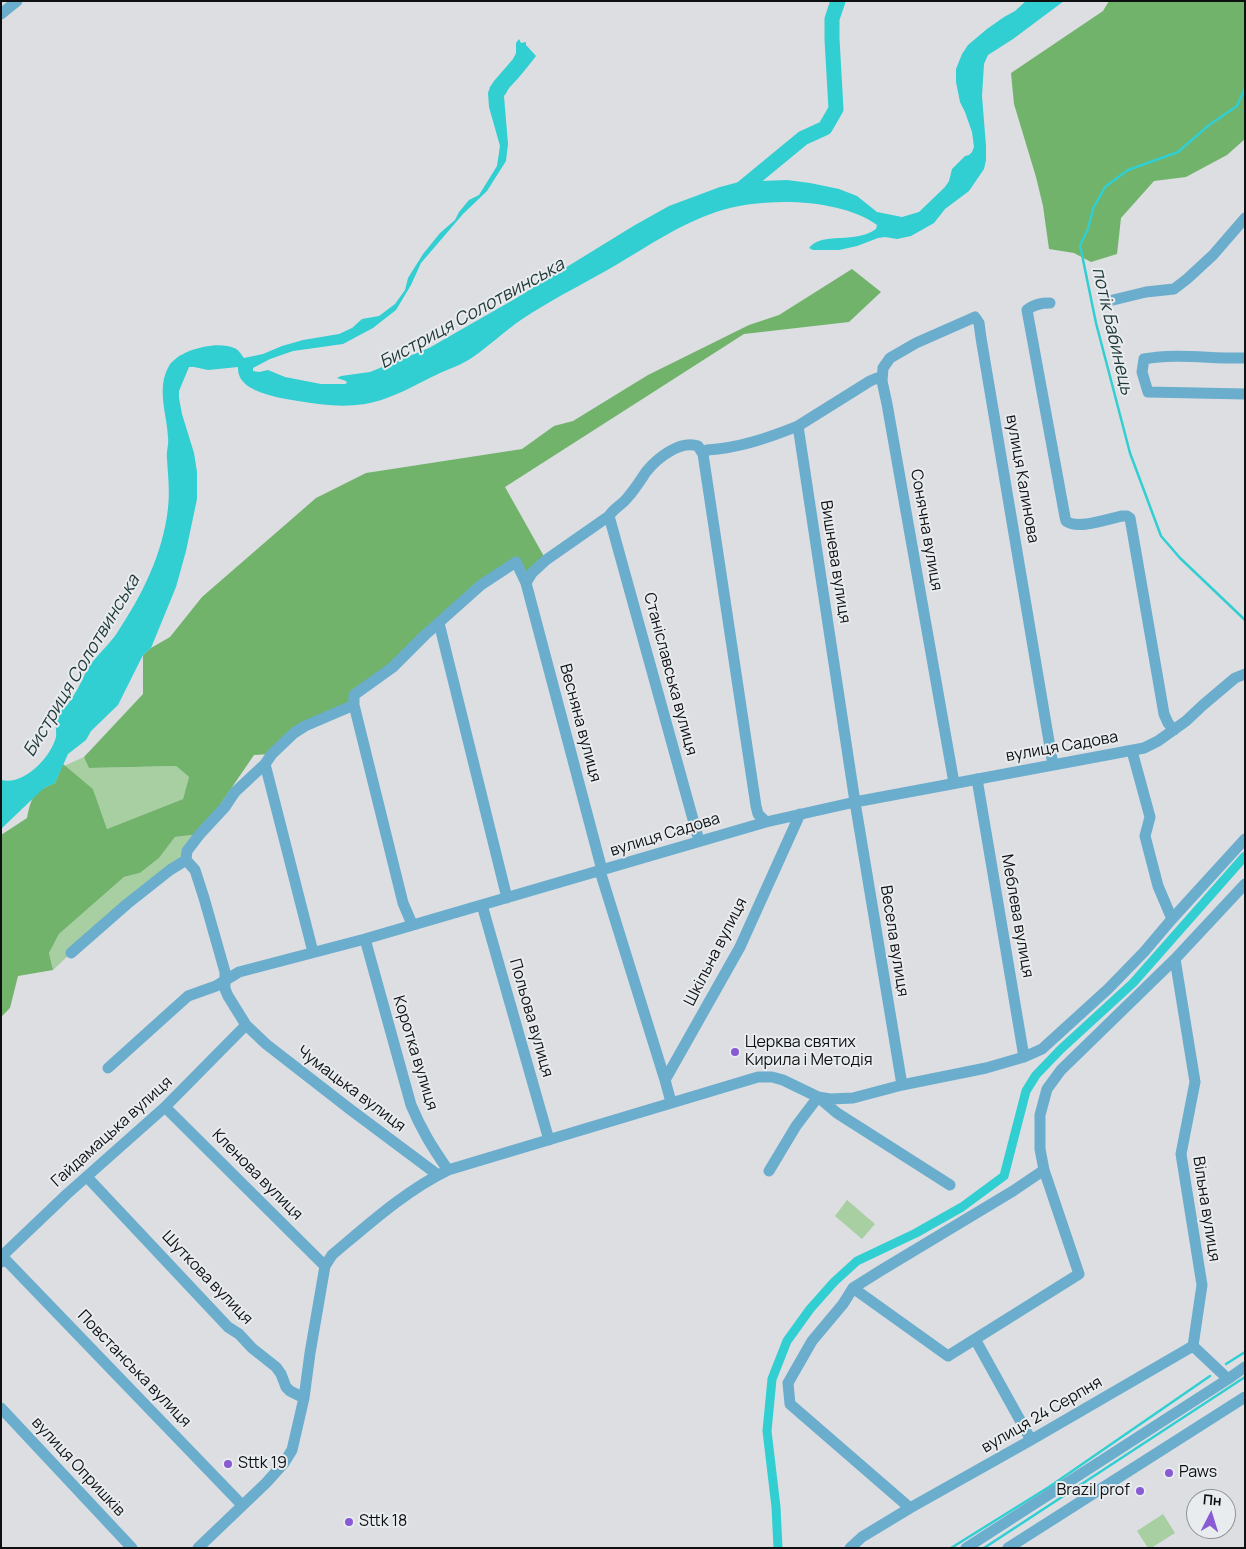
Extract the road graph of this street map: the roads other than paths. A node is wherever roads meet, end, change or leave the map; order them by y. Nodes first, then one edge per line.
1 (17, 1) edge
2 (1, 14) edge
3 (1245, 218) edge
4 (1109, 301) dead end
5 (1050, 303) dead end
6 (1245, 358) edge
7 (882, 381) junction
8 (1245, 394) edge
9 (798, 426) junction
10 (703, 454) junction
11 (609, 516) junction
12 (526, 584) junction
13 (439, 624) junction
14 (1245, 674) edge
15 (354, 705) junction
16 (1174, 730) junction
17 (1132, 751) junction
18 (265, 764) junction
19 (1053, 765) junction
20 (977, 779) junction
21 (954, 783) junction
22 (855, 802) junction
23 (800, 814) junction
24 (766, 822) junction
25 (1245, 839) edge
26 (699, 841) junction
27 (186, 860) junction
28 (601, 871) junction
29 (1245, 884) edge
30 (507, 898) junction
31 (482, 905) junction
32 (1172, 919) junction
33 (412, 924) junction
34 (365, 939) junction
35 (313, 952) junction
36 (71, 953) dead end
37 (1175, 959) junction
38 (226, 981) junction
39 (246, 1025) junction
40 (1024, 1057) junction
41 (108, 1068) dead end
42 (665, 1080) junction
43 (902, 1085) junction
44 (818, 1097) junction
45 (671, 1102) junction
46 (166, 1106) junction
47 (548, 1140) junction
48 (1044, 1170) junction
49 (769, 1171) dead end
50 (443, 1172) junction
51 (87, 1177) junction
52 (950, 1185) dead end
53 (2, 1260) edge
54 (325, 1266) junction
55 (853, 1288) junction
56 (975, 1339) junction
57 (1194, 1346) junction
58 (1245, 1368) edge
59 (1228, 1379) junction
60 (1245, 1397) edge
61 (304, 1398) junction
62 (1, 1408) edge
63 (1032, 1440) junction
64 (242, 1505) junction
65 (910, 1508) junction
66 (132, 1548) edge
67 (198, 1548) edge
68 (850, 1548) edge
69 (966, 1548) edge
70 (1008, 1548) edge

1 - 2 street
3 - 4 street
5 - 16 street
6 - 8 street
7 - 9 street
7 - 19 street, вулиця Калинова
7 - 21 street, Сонячна вулиця
9 - 10 street
9 - 22 street, Вишнева вулиця
10 - 11 street
10 - 24 street
11 - 12 street
11 - 26 street, Станіславська вулиця
12 - 13 street, Весняна вулиця
12 - 28 street, Весняна вулиця
13 - 15 street
13 - 30 street
14 - 16 street, вулиця Садова
15 - 18 street
15 - 33 street
16 - 17 street, вулиця Садова
17 - 19 street, вулиця Садова
17 - 32 street
18 - 27 street
18 - 35 street
19 - 20 street, вулиця Садова
20 - 21 street, вулиця Садова
20 - 40 street, Меблева вулиця
21 - 22 street, вулиця Садова
22 - 23 street, вулиця Садова
22 - 43 street, Весела вулиця
23 - 24 street, вулиця Садова
23 - 42 street, Шкільна вулиця
24 - 26 street, вулиця Садова
25 - 32 street
26 - 28 street, вулиця Садова
27 - 36 street
27 - 38 street, Чумацька вулиця
28 - 30 street, вулиця Садова
28 - 42 street, Весняна вулиця
29 - 37 street
30 - 31 street, вулиця Садова
31 - 33 street, вулиця Садова
31 - 47 street, Польова вулиця
32 - 40 street
33 - 34 street, вулиця Садова
34 - 35 street, вулиця Садова
34 - 50 street, Коротка вулиця
35 - 38 street, вулиця Садова
37 - 48 street
37 - 57 street, Вільна вулиця
38 - 39 street, Чумацька вулиця
38 - 41 street, вулиця Садова
39 - 46 street, Гайдамацька вулиця
39 - 50 street, Чумацька вулиця
40 - 43 street
42 - 45 street
43 - 44 street
44 - 45 street
44 - 49 street
44 - 52 street
45 - 47 street
46 - 51 street, Гайдамацька вулиця
46 - 54 street, Кленова вулиця
47 - 50 street
48 - 55 street
48 - 56 street
50 - 54 street
51 - 53 street, Гайдамацька вулиця
51 - 61 street, Шуткова вулиця
53 - 64 street, Повстанська вулиця
54 - 61 street
55 - 56 street
55 - 65 street
56 - 63 street
57 - 59 street
57 - 63 street, вулиця 24 Серпня
58 - 59 street
59 - 69 street
60 - 70 street
61 - 64 street
62 - 66 street, вулиця Опришків
63 - 65 street, вулиця 24 Серпня
64 - 67 street
65 - 68 street, вулиця 24 Серпня

